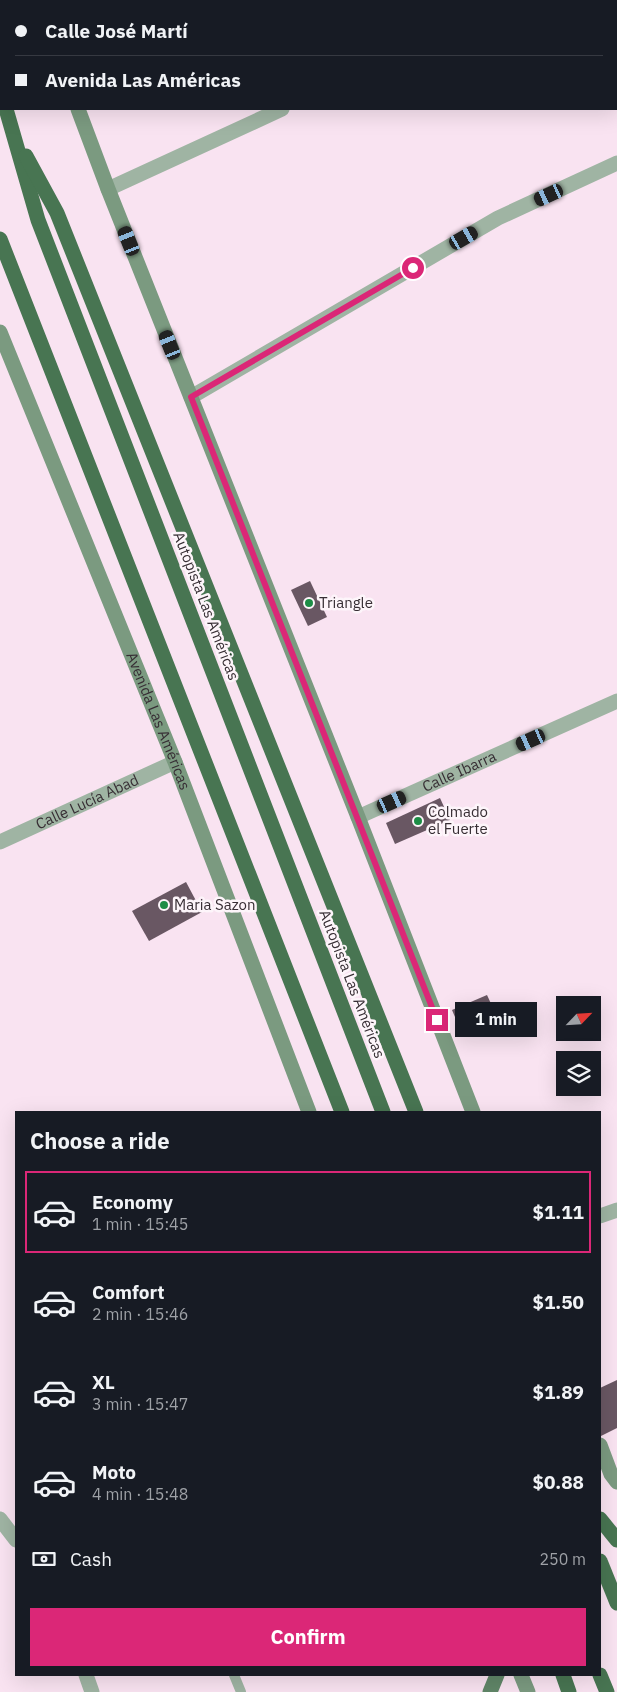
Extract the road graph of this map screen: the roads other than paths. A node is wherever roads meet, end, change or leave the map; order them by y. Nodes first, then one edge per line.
1 (6, 110) edge
2 (78, 110) edge
3 (280, 110) edge
4 (14, 133) junction
5 (617, 163) edge
6 (108, 189) junction
7 (0, 239) edge
8 (0, 332) edge
9 (191, 397) junction
10 (617, 701) edge
11 (175, 762) junction
12 (358, 817) junction
13 (0, 842) edge
14 (309, 1111) edge
15 (342, 1111) edge
16 (383, 1111) edge
17 (416, 1111) edge
18 (473, 1111) edge
19 (617, 1210) edge
20 (601, 1216) edge
21 (601, 1448) edge
22 (617, 1482) edge
23 (0, 1519) edge
24 (601, 1520) edge
25 (15, 1539) edge
26 (617, 1540) edge
27 (601, 1562) edge
28 (617, 1602) edge
29 (86, 1676) edge
30 (234, 1676) edge
31 (497, 1676) edge
32 (521, 1676) edge
33 (563, 1676) edge
34 (600, 1676) edge
35 (92, 1692) edge
36 (241, 1692) edge
37 (490, 1692) edge
38 (528, 1692) edge
39 (569, 1692) edge
40 (607, 1692) edge

1 - 4 highway, Autopista Las Américas
2 - 6 street
3 - 6 street
4 - 16 highway, Autopista Las Américas
4 - 17 highway
5 - 9 street
6 - 9 street
7 - 15 highway
8 - 11 street, Avenida Las Américas
9 - 12 street
10 - 12 street, Calle Ibarra
11 - 13 street, Calle Lucía Abad
11 - 14 street, Avenida Las Américas
12 - 18 street
19 - 20 street
21 - 22 street
23 - 25 street
24 - 26 highway
27 - 28 highway
29 - 35 street
30 - 36 lane
31 - 37 main road
32 - 38 street
33 - 39 highway
34 - 40 highway

